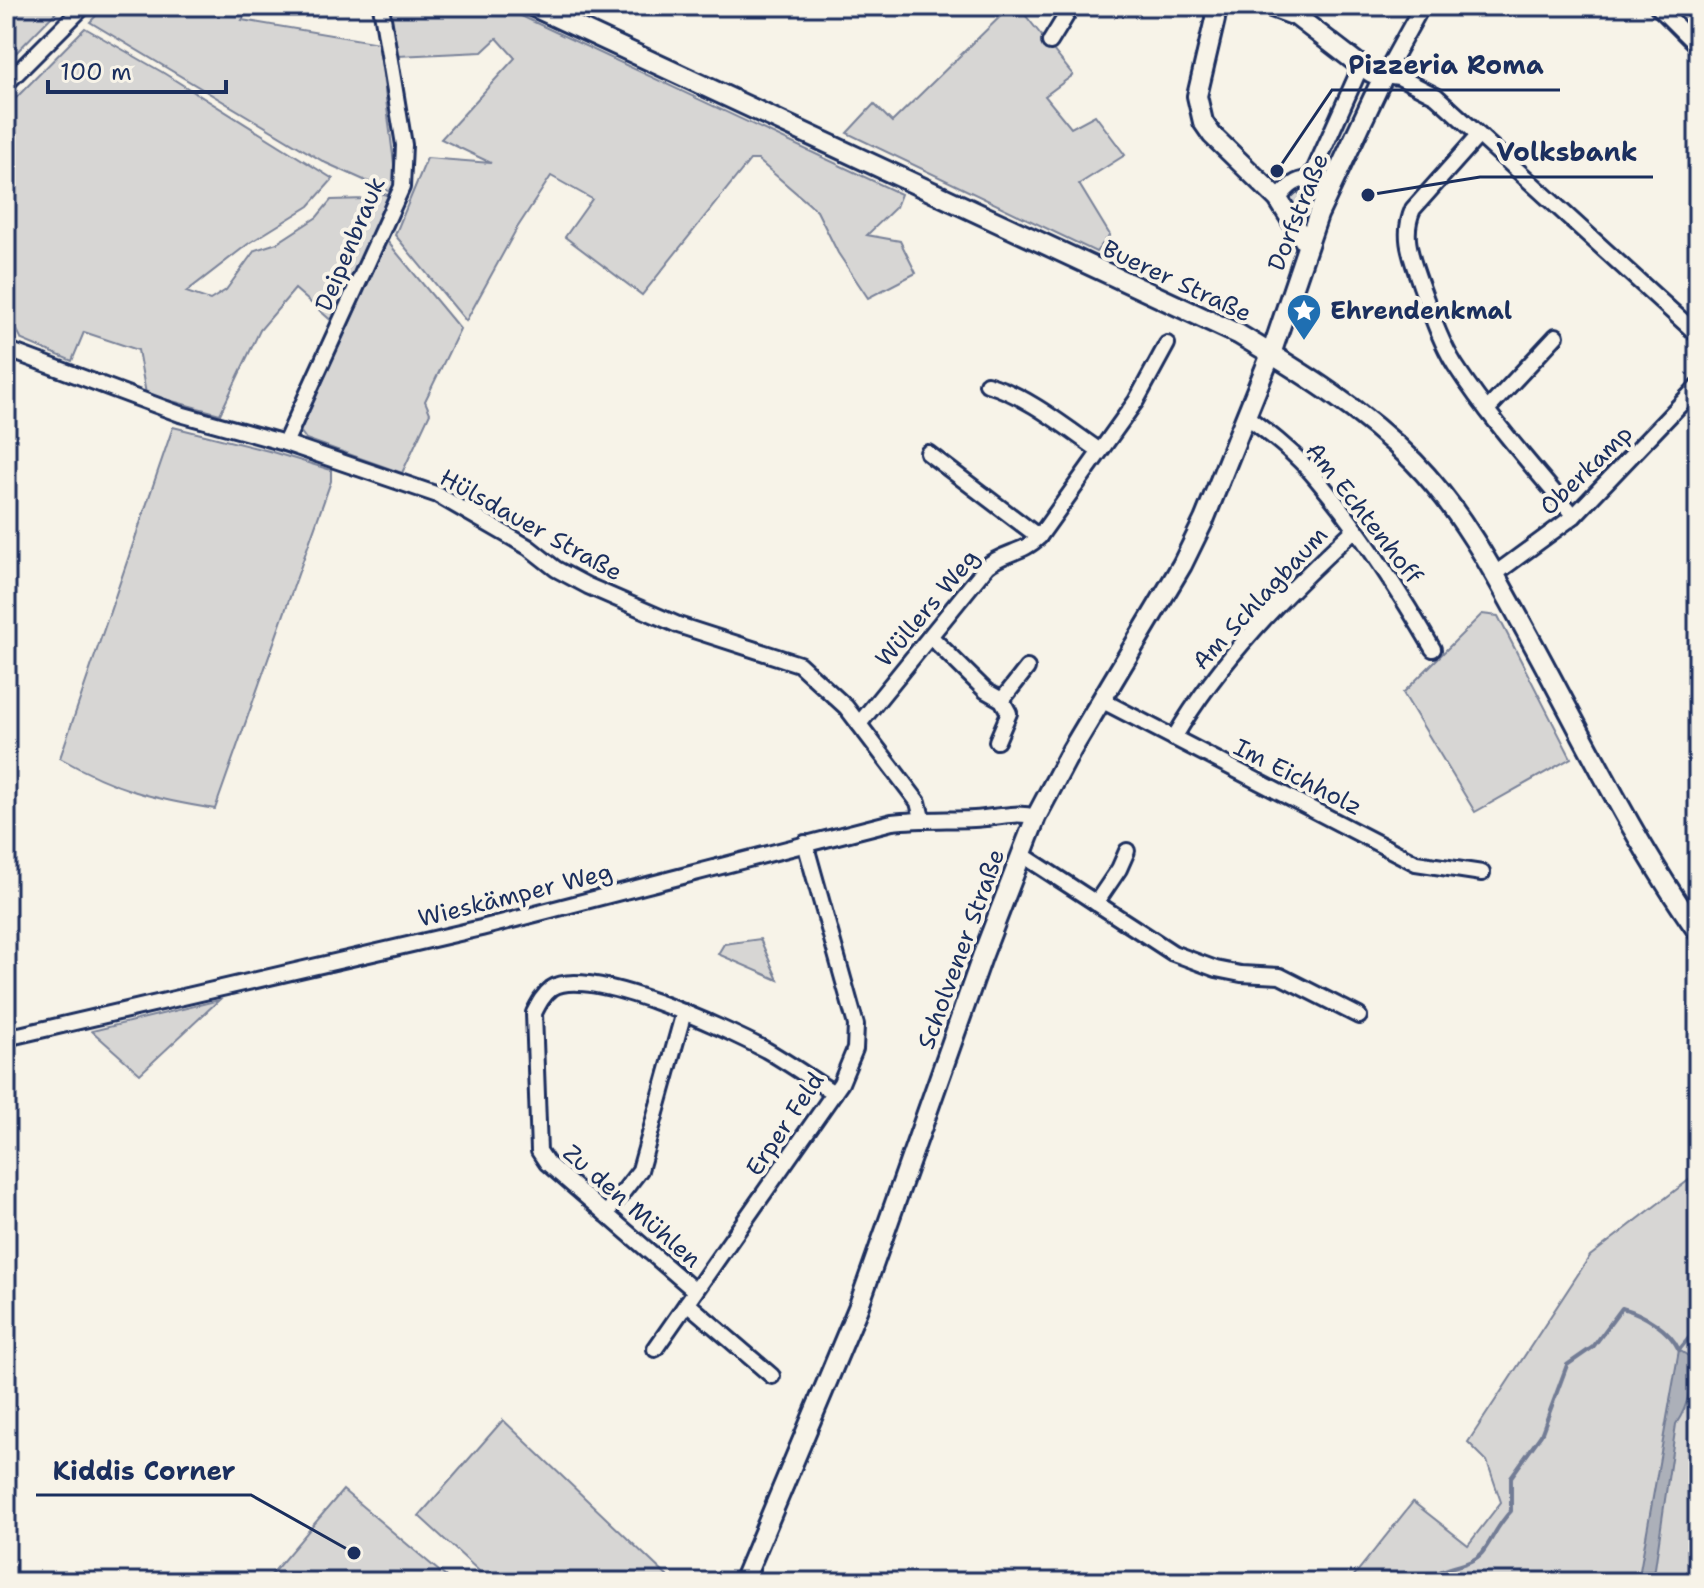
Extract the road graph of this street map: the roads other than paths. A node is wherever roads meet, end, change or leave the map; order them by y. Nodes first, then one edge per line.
1 (84, 6) edge
2 (381, 6) edge
3 (532, 6) edge
4 (1072, 6) edge
5 (1215, 6) edge
6 (1269, 6) edge
7 (1422, 6) edge
8 (1657, 6) edge
9 (1050, 42) dead end
10 (1698, 47) edge
11 (1361, 66) junction
12 (1384, 75) junction
13 (6, 84) edge
14 (1479, 135) junction
15 (1278, 199) junction
16 (1307, 245) junction
17 (1698, 335) edge
18 (1556, 336) dead end
19 (1167, 344) dead end
20 (6, 349) edge
21 (1271, 354) junction
22 (987, 384) dead end
23 (1698, 386) edge
24 (1487, 410) junction
25 (1246, 416) junction
26 (285, 443) junction
27 (1100, 451) junction
28 (928, 453) dead end
29 (1574, 516) junction
30 (1354, 530) junction
31 (1039, 537) junction
32 (1495, 574) junction
33 (931, 637) junction
34 (1433, 649) dead end
35 (1027, 668) dead end
36 (1002, 700) junction
37 (1101, 700) junction
38 (859, 724) junction
39 (1174, 738) junction
40 (997, 741) dead end
41 (1036, 817) junction
42 (922, 818) junction
43 (805, 843) junction
44 (1127, 851) dead end
45 (1021, 854) junction
46 (1482, 873) dead end
47 (1096, 903) junction
48 (1698, 932) edge
49 (684, 1012) junction
50 (1359, 1016) dead end
51 (6, 1038) edge
52 (834, 1093) junction
53 (606, 1214) junction
54 (691, 1297) junction
55 (655, 1349) dead end
56 (772, 1376) dead end
57 (743, 1582) edge

1 - 13 street
2 - 26 street, Deipenbrauk
3 - 21 main road, Buerer Straße
4 - 9 street
5 - 15 main road
6 - 11 main road
7 - 12 street, Dorfstraße
8 - 10 street
11 - 12 main road
11 - 15 street
12 - 14 street
12 - 16 main road, Dorfstraße
14 - 17 street
14 - 24 street
15 - 16 main road
16 - 21 main road, Dorfstraße
18 - 24 street
19 - 27 street, Wüllers Weg
20 - 26 street, Hülsdauer Straße
21 - 25 main road, Scholvener Straße
21 - 32 main road, Buerer Straße
22 - 27 street
23 - 29 street, Oberkamp
24 - 29 street
25 - 30 street, Am Echtenhoff
25 - 37 main road, Scholvener Straße
26 - 38 street, Hülsdauer Straße
27 - 31 street, Wüllers Weg
28 - 31 street
29 - 32 street, Oberkamp
30 - 34 street, Am Echtenhoff
30 - 39 street, Am Schlagbaum
31 - 33 street, Wüllers Weg
32 - 48 main road, Buerer Straße
33 - 36 street
33 - 38 street, Wüllers Weg
35 - 36 street
36 - 40 street
37 - 39 street, Im Eichholz
37 - 41 main road, Scholvener Straße
38 - 42 street, Hülsdauer Straße
39 - 46 street, Im Eichholz
41 - 42 street, Wieskämper Weg
41 - 45 main road, Scholvener Straße
42 - 43 street, Wieskämper Weg
43 - 51 street, Wieskämper Weg
43 - 52 street, Erper Feld
44 - 47 street
45 - 47 street
45 - 57 main road, Scholvener Straße
47 - 50 street
49 - 52 street, Zu den Mühlen
49 - 53 street
49 - 53 street, Zu den Mühlen
52 - 54 street, Erper Feld
53 - 54 street, Zu den Mühlen
54 - 55 street, Erper Feld
54 - 56 street

